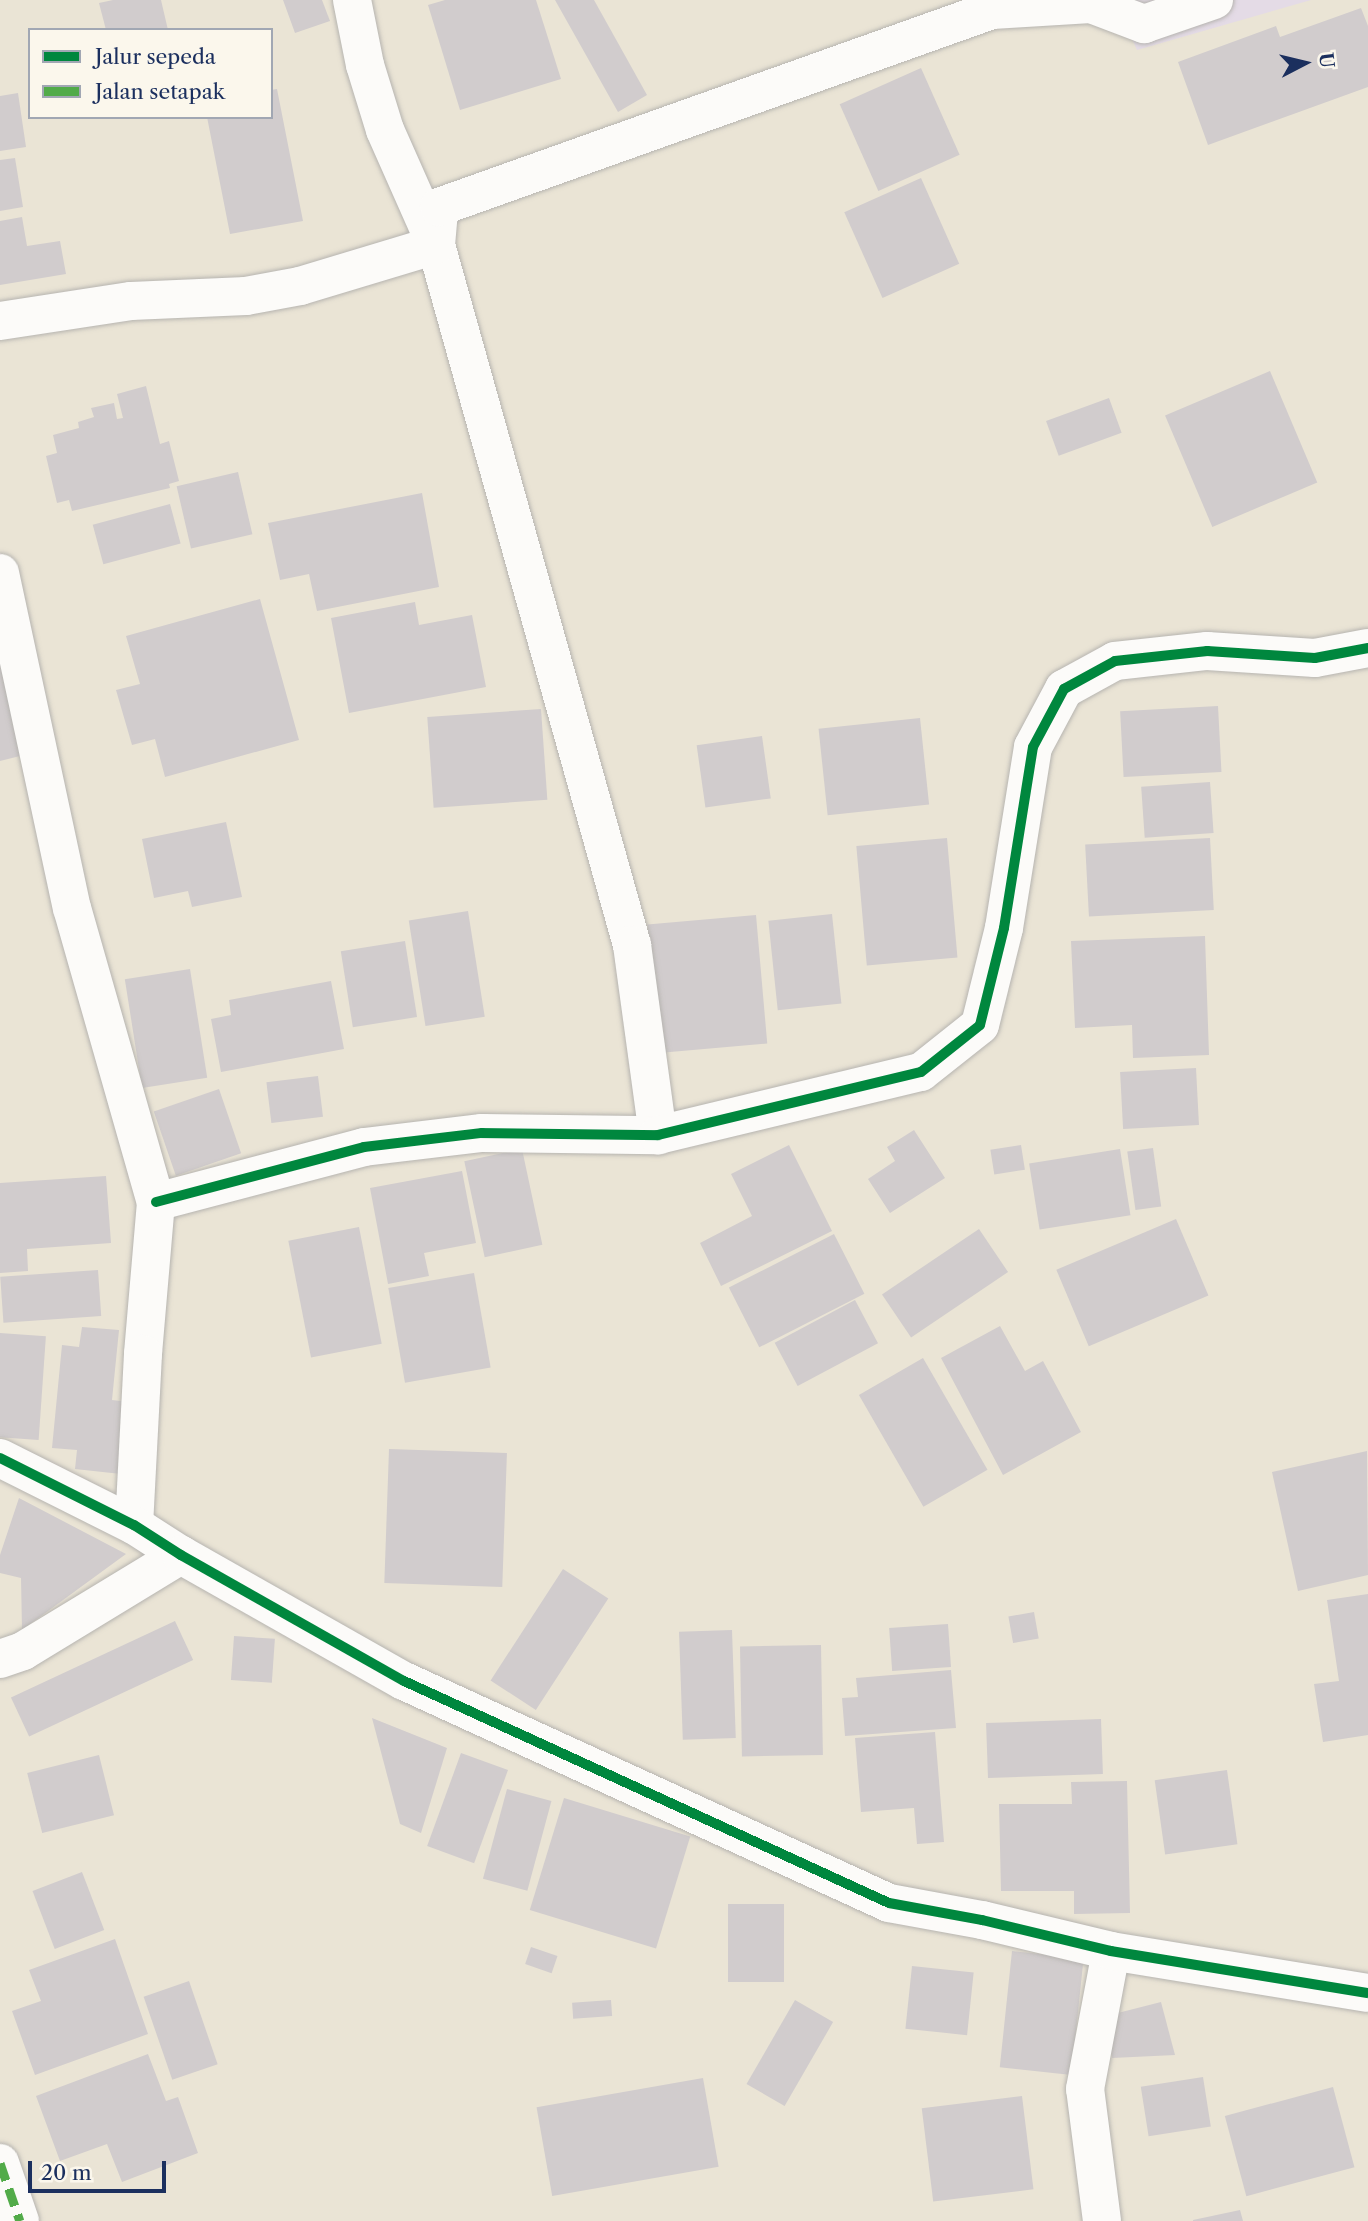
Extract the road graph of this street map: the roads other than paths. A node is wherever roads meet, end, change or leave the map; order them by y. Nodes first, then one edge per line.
1 (352, 0) edge
2 (1214, 0) edge
3 (436, 245) junction
4 (0, 321) edge
5 (0, 573) edge
6 (1368, 648) edge
7 (658, 1135) junction
8 (156, 1202) junction
9 (0, 1458) edge
10 (134, 1525) junction
11 (181, 1555) junction
12 (0, 1658) edge
13 (1111, 1951) junction
14 (1368, 1993) edge
15 (0, 2163) edge
16 (20, 2221) edge
17 (1102, 2221) edge

1 - 3 street
2 - 3 street
3 - 4 street
3 - 7 street
5 - 8 street
6 - 7 street
7 - 8 street
8 - 10 street
9 - 10 street
10 - 11 street
11 - 12 street
11 - 13 street
13 - 14 street
13 - 17 street
15 - 16 street

